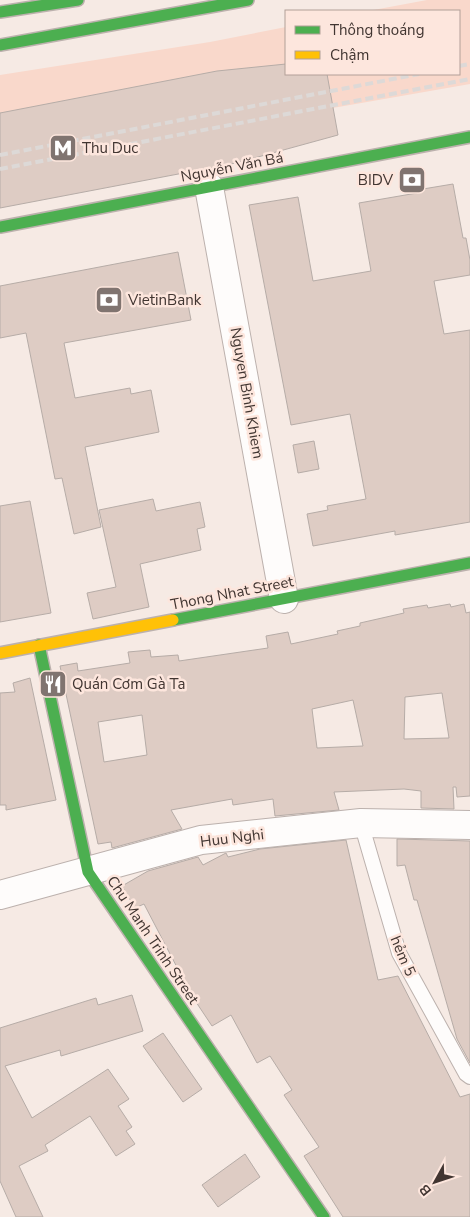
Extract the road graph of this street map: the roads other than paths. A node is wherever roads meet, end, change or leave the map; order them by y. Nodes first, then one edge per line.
1 (78, 0) edge
2 (248, 0) edge
3 (0, 12) edge
4 (0, 44) edge
5 (470, 136) edge
6 (209, 187) junction
7 (0, 227) edge
8 (470, 563) edge
9 (284, 599) junction
10 (40, 645) junction
11 (0, 653) edge
12 (361, 823) junction
13 (470, 825) edge
14 (88, 872) junction
15 (0, 895) edge
16 (470, 1077) edge
17 (324, 1217) edge

1 - 3 main road
2 - 4 main road
5 - 6 main road, Nguyễn Văn Bá
6 - 7 main road, Nguyễn Văn Bá
6 - 9 street, Nguyen Binh Khiem
8 - 9 main road, Thong Nhat Street
9 - 10 main road, Thong Nhat Street
10 - 11 main road, Thong Nhat Street
10 - 14 main road, Chu Manh Trinh Street
12 - 13 street, Huu Nghi
12 - 14 street, Huu Nghi
12 - 16 lane, hẻm 5
14 - 15 street, Huu Nghi
14 - 17 main road, Chu Manh Trinh Street

